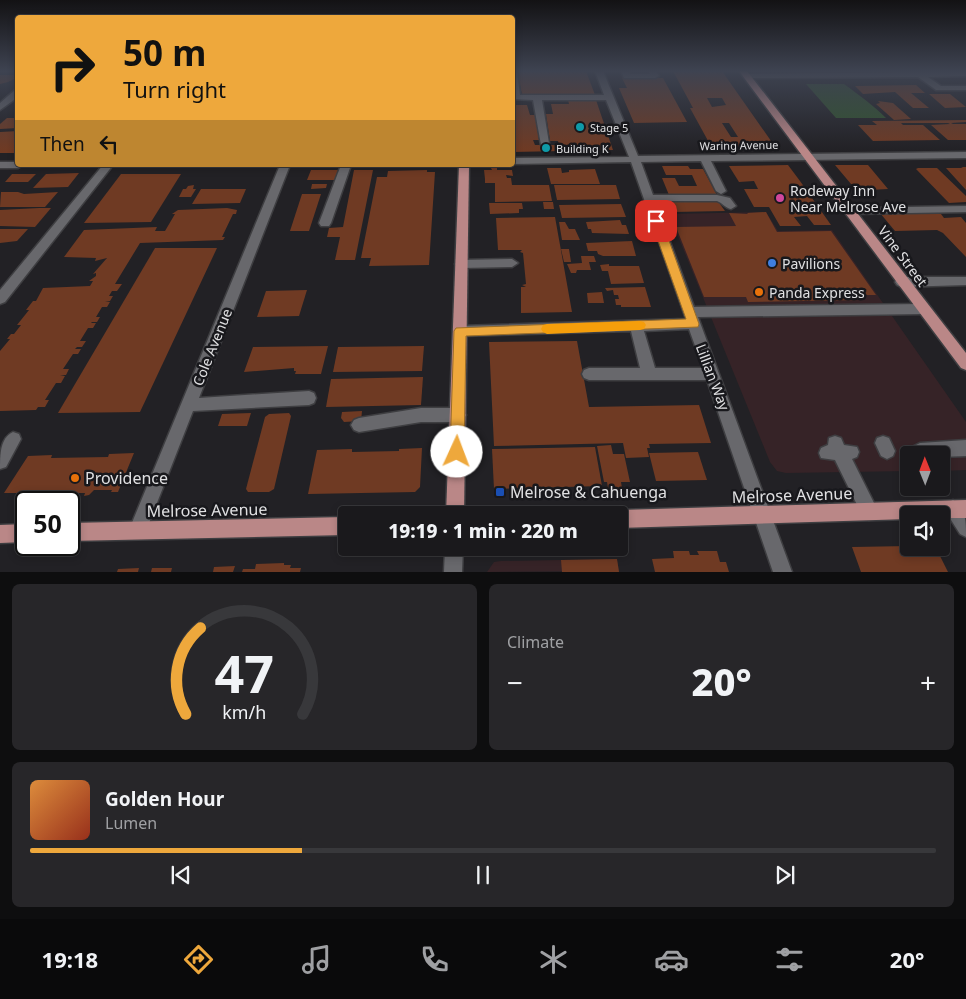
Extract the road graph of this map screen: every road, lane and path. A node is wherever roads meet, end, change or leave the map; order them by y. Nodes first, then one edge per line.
1 (609, 97) edge
2 (11, 98) edge
3 (516, 98) edge
4 (537, 98) junction
5 (559, 98) edge
6 (763, 98) edge
7 (0, 107) edge
8 (544, 143) dead end
9 (966, 155) edge
10 (809, 157) junction
11 (705, 158) junction
12 (635, 160) junction
13 (515, 161) edge
14 (0, 165) edge
15 (15, 165) edge
16 (106, 167) edge
17 (284, 167) edge
18 (345, 167) edge
19 (464, 167) edge
20 (721, 190) dead end
21 (648, 198) junction
22 (731, 206) dead end
23 (966, 209) edge
24 (849, 211) junction
25 (325, 223) dead end
26 (461, 264) junction
27 (512, 264) dead end
28 (901, 282) junction
29 (966, 282) edge
30 (0, 299) edge
31 (922, 309) junction
32 (691, 318) junction
33 (636, 326) junction
34 (460, 331) junction
35 (966, 364) edge
36 (589, 374) dead end
37 (649, 374) junction
38 (713, 374) junction
39 (308, 398) dead end
40 (189, 405) junction
41 (458, 415) junction
42 (359, 425) dead end
43 (13, 439) dead end
44 (966, 448) edge
45 (950, 449) edge
46 (838, 450) dead end
47 (0, 461) edge
48 (455, 506) edge
49 (960, 509) edge
50 (869, 510) junction
51 (764, 515) junction
52 (628, 519) edge
53 (338, 526) edge
54 (966, 528) edge
55 (138, 530) junction
56 (80, 532) edge
57 (15, 533) edge
58 (0, 534) edge
59 (454, 556) edge
60 (453, 572) edge
61 (783, 572) edge

1 - 12 street, Lillian Way
2 - 7 street
3 - 4 street
4 - 5 street
4 - 8 street
6 - 10 main road, Vine Street
9 - 10 street, Waring Avenue
10 - 11 street, Waring Avenue
10 - 24 main road, Vine Street
11 - 12 street, Waring Avenue
11 - 20 street
12 - 13 street, Waring Avenue
12 - 21 street, Lillian Way
14 - 15 street
16 - 30 street
17 - 40 street, Cole Avenue
18 - 25 street
19 - 26 main road
21 - 22 street
21 - 32 street, Lillian Way
23 - 24 street
24 - 28 main road, Vine Street
26 - 27 street
26 - 34 main road
28 - 29 street
28 - 31 main road, Vine Street
31 - 32 street
31 - 35 main road, Vine Street
32 - 33 street
32 - 38 street, Lillian Way
33 - 34 street
33 - 37 street
34 - 41 main road
36 - 37 street
37 - 38 street
38 - 51 street, Lillian Way
39 - 40 street
40 - 55 street, Cole Avenue
41 - 42 street
41 - 48 main road
43 - 47 street
44 - 45 street
46 - 50 street
49 - 50 main road, Melrose Avenue
49 - 54 street
50 - 51 main road, Melrose Avenue
51 - 52 main road, Melrose Avenue
51 - 61 street, Lillian Way
53 - 55 main road, Melrose Avenue
55 - 56 main road, Melrose Avenue
57 - 58 main road
59 - 60 street

